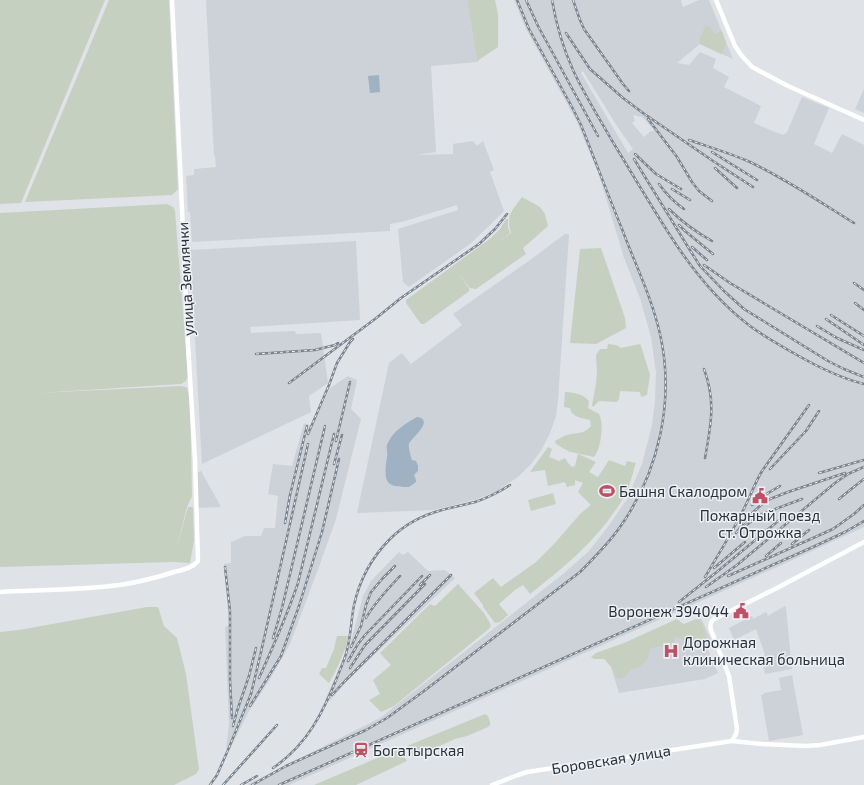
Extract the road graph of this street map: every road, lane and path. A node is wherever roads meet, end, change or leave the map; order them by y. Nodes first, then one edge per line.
1 (172, 0) edge
2 (716, 0) edge
3 (864, 120) edge
4 (864, 542) edge
5 (0, 592) edge
6 (864, 737) edge
7 (732, 741) junction
8 (492, 785) edge

1 - 5 street, улица Землячки
2 - 3 street
4 - 7 street
6 - 7 street, Боровская улица
7 - 8 street, Боровская улица

